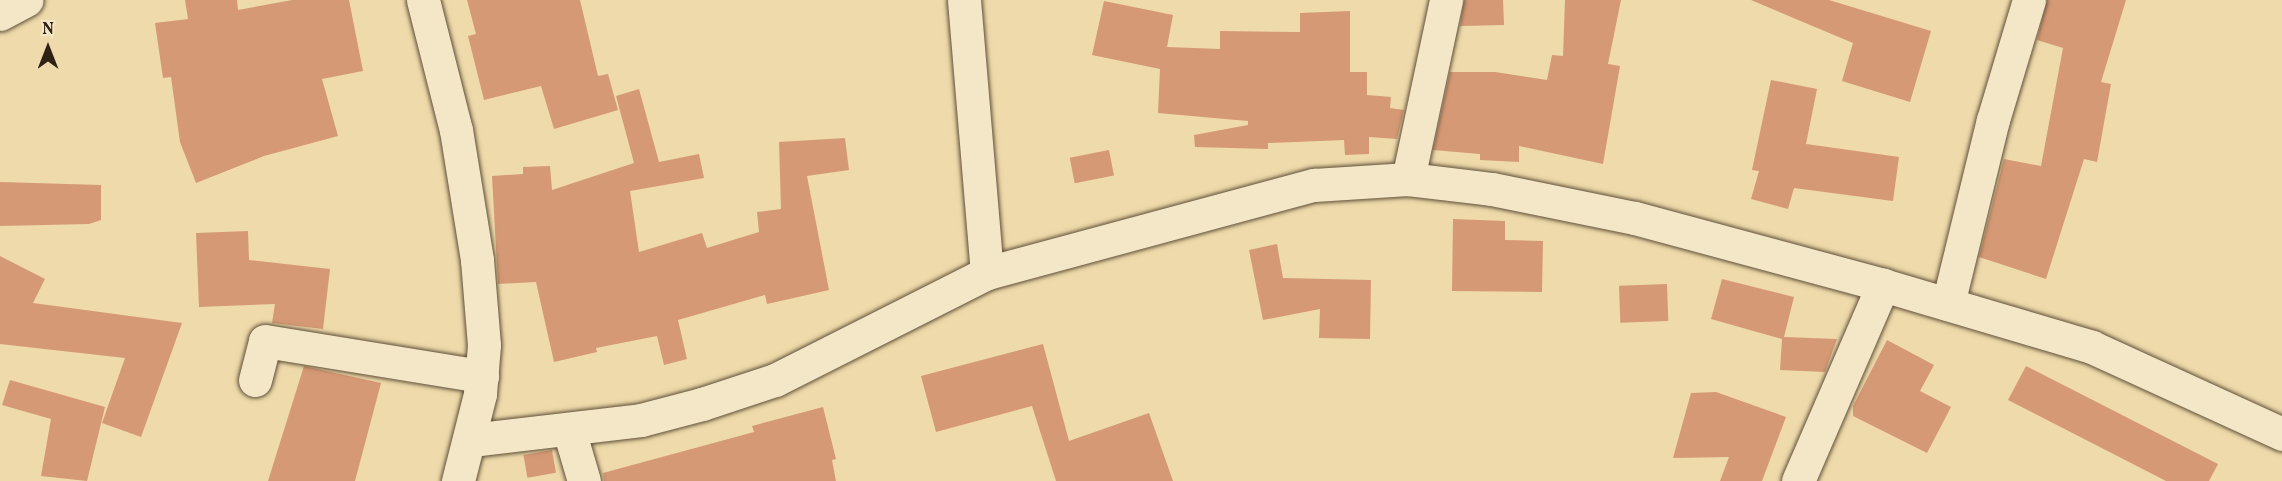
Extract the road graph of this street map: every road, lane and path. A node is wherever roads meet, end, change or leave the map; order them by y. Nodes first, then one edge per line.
1 (26, 0) edge
2 (423, 0) edge
3 (964, 0) edge
4 (1446, 0) edge
5 (2028, 0) edge
6 (0, 14) edge
7 (1408, 179) junction
8 (987, 273) junction
9 (1883, 285) junction
10 (1948, 304) junction
11 (482, 376) junction
12 (255, 380) dead end
13 (569, 430) junction
14 (2282, 434) edge
15 (471, 440) junction
16 (458, 481) edge
17 (584, 481) edge
18 (1798, 481) edge

1 - 6 street
2 - 11 street
3 - 8 street
4 - 7 street
5 - 10 street
7 - 8 street
7 - 9 street
8 - 13 street
9 - 10 street
9 - 18 street
10 - 14 street
11 - 12 street
11 - 15 street
13 - 15 street
13 - 17 street
15 - 16 street

